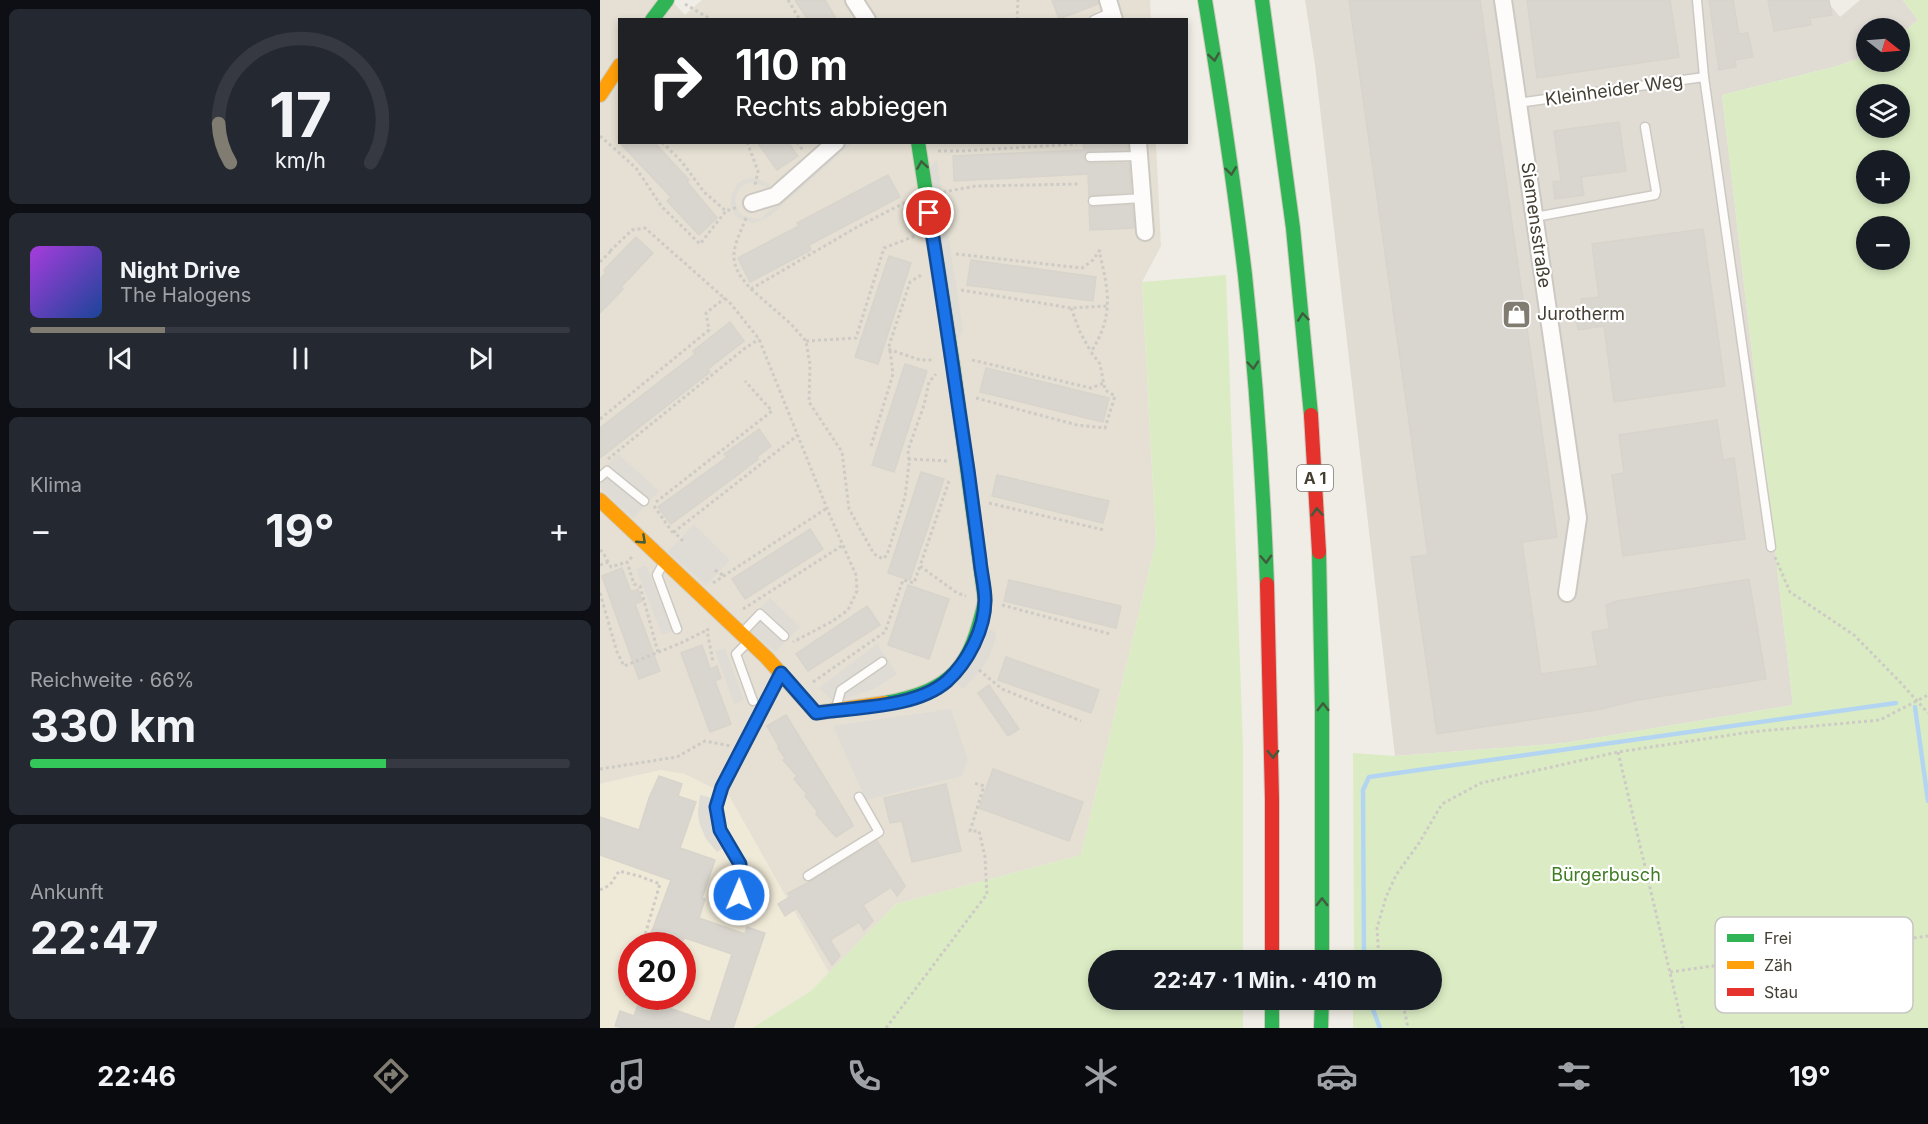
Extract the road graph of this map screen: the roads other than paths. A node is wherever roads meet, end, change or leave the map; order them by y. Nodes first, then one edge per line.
1 (667, 0) edge
2 (854, 0) edge
3 (1205, 0) edge
4 (1262, 0) edge
5 (1503, 0) edge
6 (1697, 0) edge
7 (1111, 10) edge
8 (654, 18) edge
9 (866, 18) edge
10 (1097, 18) edge
11 (618, 68) edge
12 (1704, 77) junction
13 (600, 95) edge
14 (1518, 103) junction
15 (1645, 127) dead end
16 (834, 144) edge
17 (918, 146) edge
18 (1139, 149) edge
19 (1090, 157) dead end
20 (1143, 198) junction
21 (1093, 201) dead end
22 (752, 203) road end
23 (1535, 217) junction
24 (1145, 232) dead end
25 (603, 474) edge
26 (600, 500) edge
27 (650, 504) road end
28 (1771, 548) road end
29 (665, 561) junction
30 (1567, 593) dead end
31 (677, 629) dead end
32 (784, 636) dead end
33 (745, 637) junction
34 (882, 662) dead end
35 (781, 673) junction
36 (753, 701) dead end
37 (835, 710) junction
38 (859, 797) dead end
39 (808, 876) dead end
40 (739, 895) dead end
41 (1272, 950) edge
42 (1322, 950) edge
43 (1272, 1010) edge
44 (1322, 1010) edge
45 (1272, 1028) edge
46 (1321, 1028) edge

1 - 8 main road
2 - 9 street
3 -> 41 main road
42 -> 4 main road, A 1
5 - 14 street, Siemensstraße
6 - 12 lane, Kleinheider Weg
7 - 10 lane
11 - 13 main road
12 - 14 lane, Kleinheider Weg
12 - 28 lane
14 - 23 street, Siemensstraße
15 - 23 lane
16 - 22 street
37 -> 17 main road
18 - 19 lane
18 - 20 street
20 - 21 lane
20 - 24 street
23 - 30 street, Siemensstraße
25 - 27 lane
26 -> 29 main road
29 - 31 lane
29 - 33 main road
32 - 33 lane
33 - 35 main road
33 - 36 lane
34 - 37 lane
35 - 37 main road
35 - 40 lane
38 - 39 lane
43 - 45 main road
44 - 46 main road

